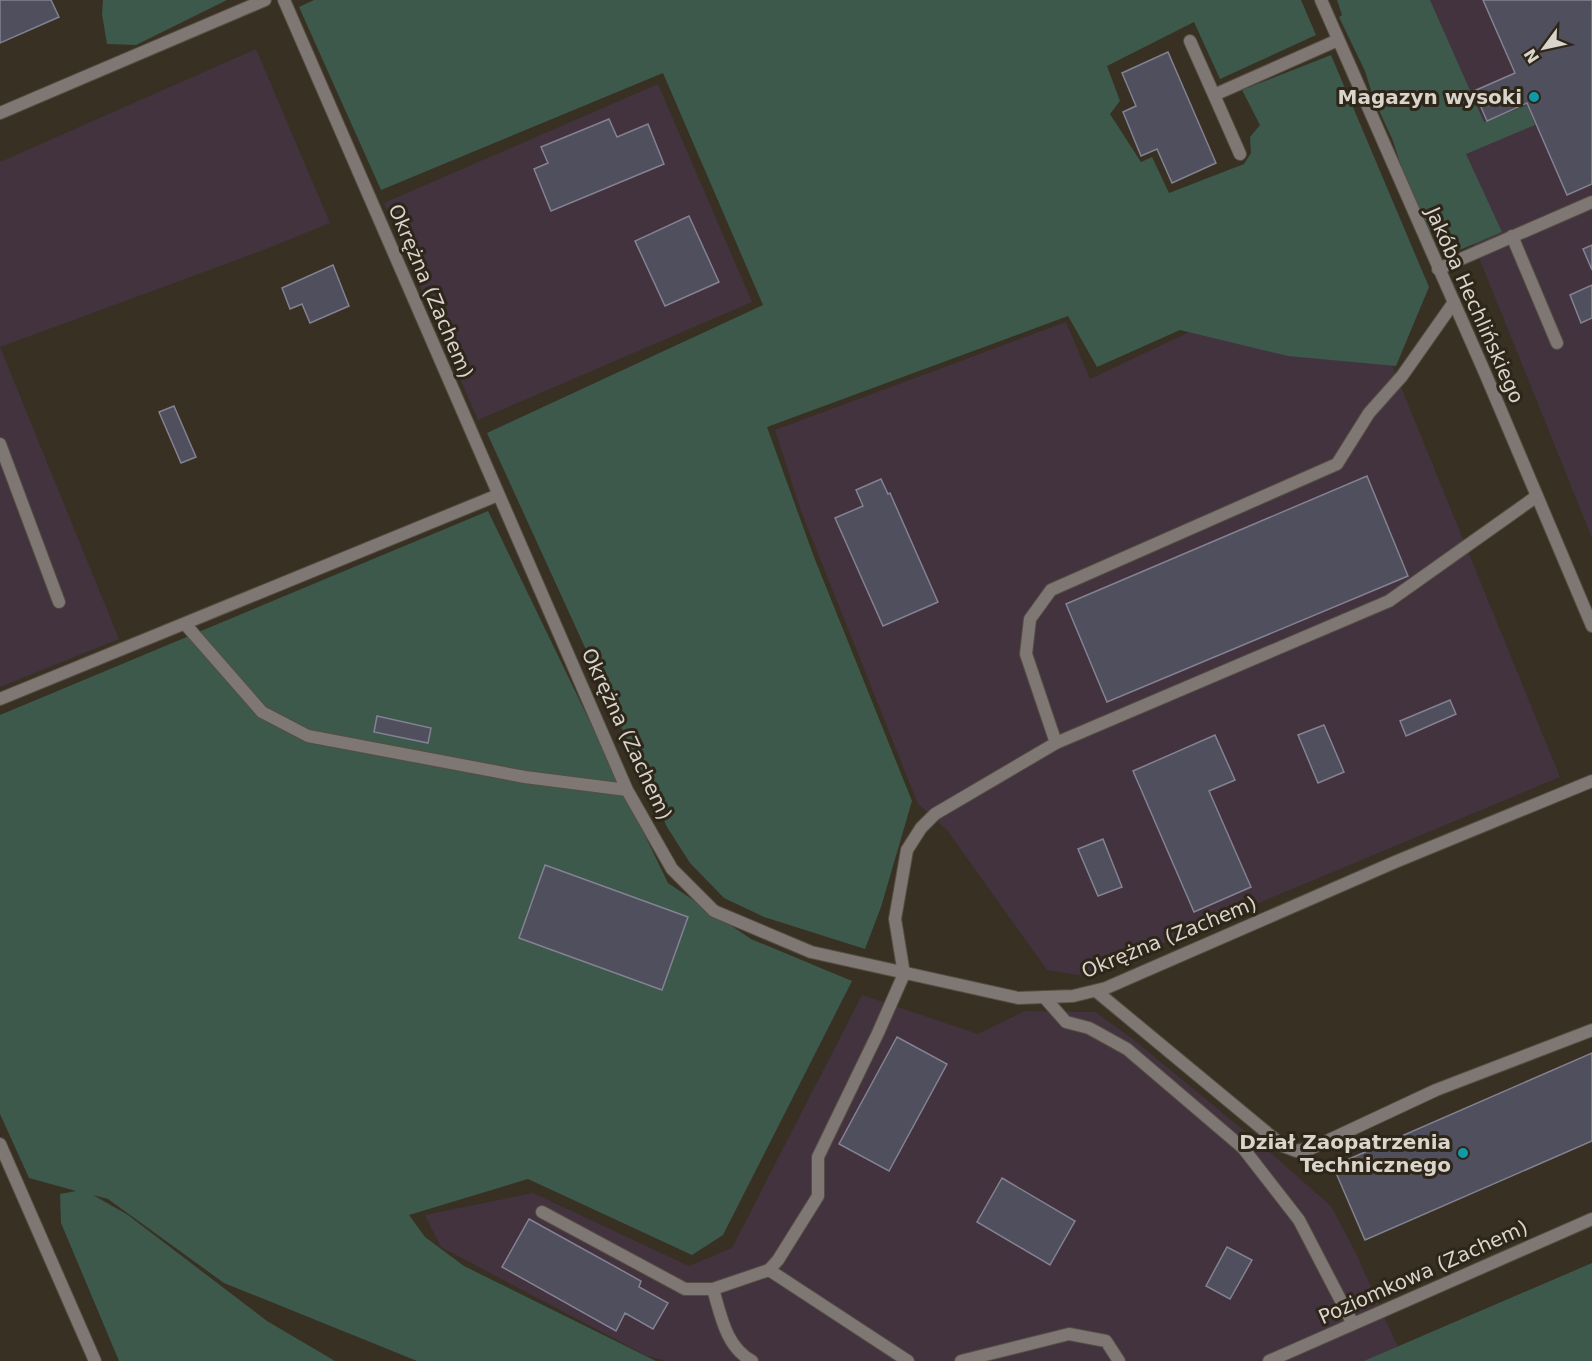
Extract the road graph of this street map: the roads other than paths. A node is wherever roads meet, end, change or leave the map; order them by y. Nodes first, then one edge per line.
1 (265, 0) edge
2 (284, 0) edge
3 (1321, 0) edge
4 (1338, 40) junction
5 (1190, 41) dead end
6 (1214, 95) junction
7 (0, 113) edge
8 (1240, 154) dead end
9 (1592, 202) edge
10 (1512, 236) junction
11 (1438, 268) junction
12 (1454, 302) junction
13 (1557, 343) dead end
14 (0, 444) edge
15 (498, 495) junction
16 (1537, 496) junction
17 (59, 602) dead end
18 (185, 624) junction
19 (1592, 626) edge
20 (0, 699) edge
21 (1056, 743) junction
22 (1592, 781) edge
23 (627, 790) junction
24 (904, 974) junction
25 (1096, 991) junction
26 (1044, 997) junction
27 (1592, 1030) edge
28 (0, 1144) edge
29 (542, 1212) dead end
30 (1592, 1219) edge
31 (769, 1270) junction
32 (713, 1289) junction
33 (1353, 1324) junction
34 (95, 1361) edge
35 (752, 1361) edge
36 (908, 1361) edge
37 (961, 1361) edge
38 (1119, 1361) edge
39 (1269, 1361) edge

1 - 7 street
2 - 15 street, Okrężna (Zachem)
3 - 4 street, Jakóba Hechlińskiego
4 - 6 street
4 - 11 street, Jakóba Hechlińskiego
5 - 6 street
6 - 8 street
9 - 10 street
10 - 11 street
10 - 13 street
11 - 12 street, Jakóba Hechlińskiego
12 - 16 street, Jakóba Hechlińskiego
12 - 21 street
14 - 17 street
15 - 18 street
15 - 23 street, Okrężna (Zachem)
16 - 19 street, Jakóba Hechlińskiego
16 - 21 street
18 - 20 street
18 - 23 street
21 - 24 street
22 - 25 street, Okrężna (Zachem)
23 - 24 street, Okrężna (Zachem)
24 - 26 street, Okrężna (Zachem)
24 - 31 street
25 - 26 street, Okrężna (Zachem)
25 - 27 street
26 - 33 street
28 - 34 street
29 - 32 street
30 - 33 street, Poziomkowa (Zachem)
31 - 32 street
31 - 36 street
32 - 35 street
33 - 39 street, Poziomkowa (Zachem)
37 - 38 street

